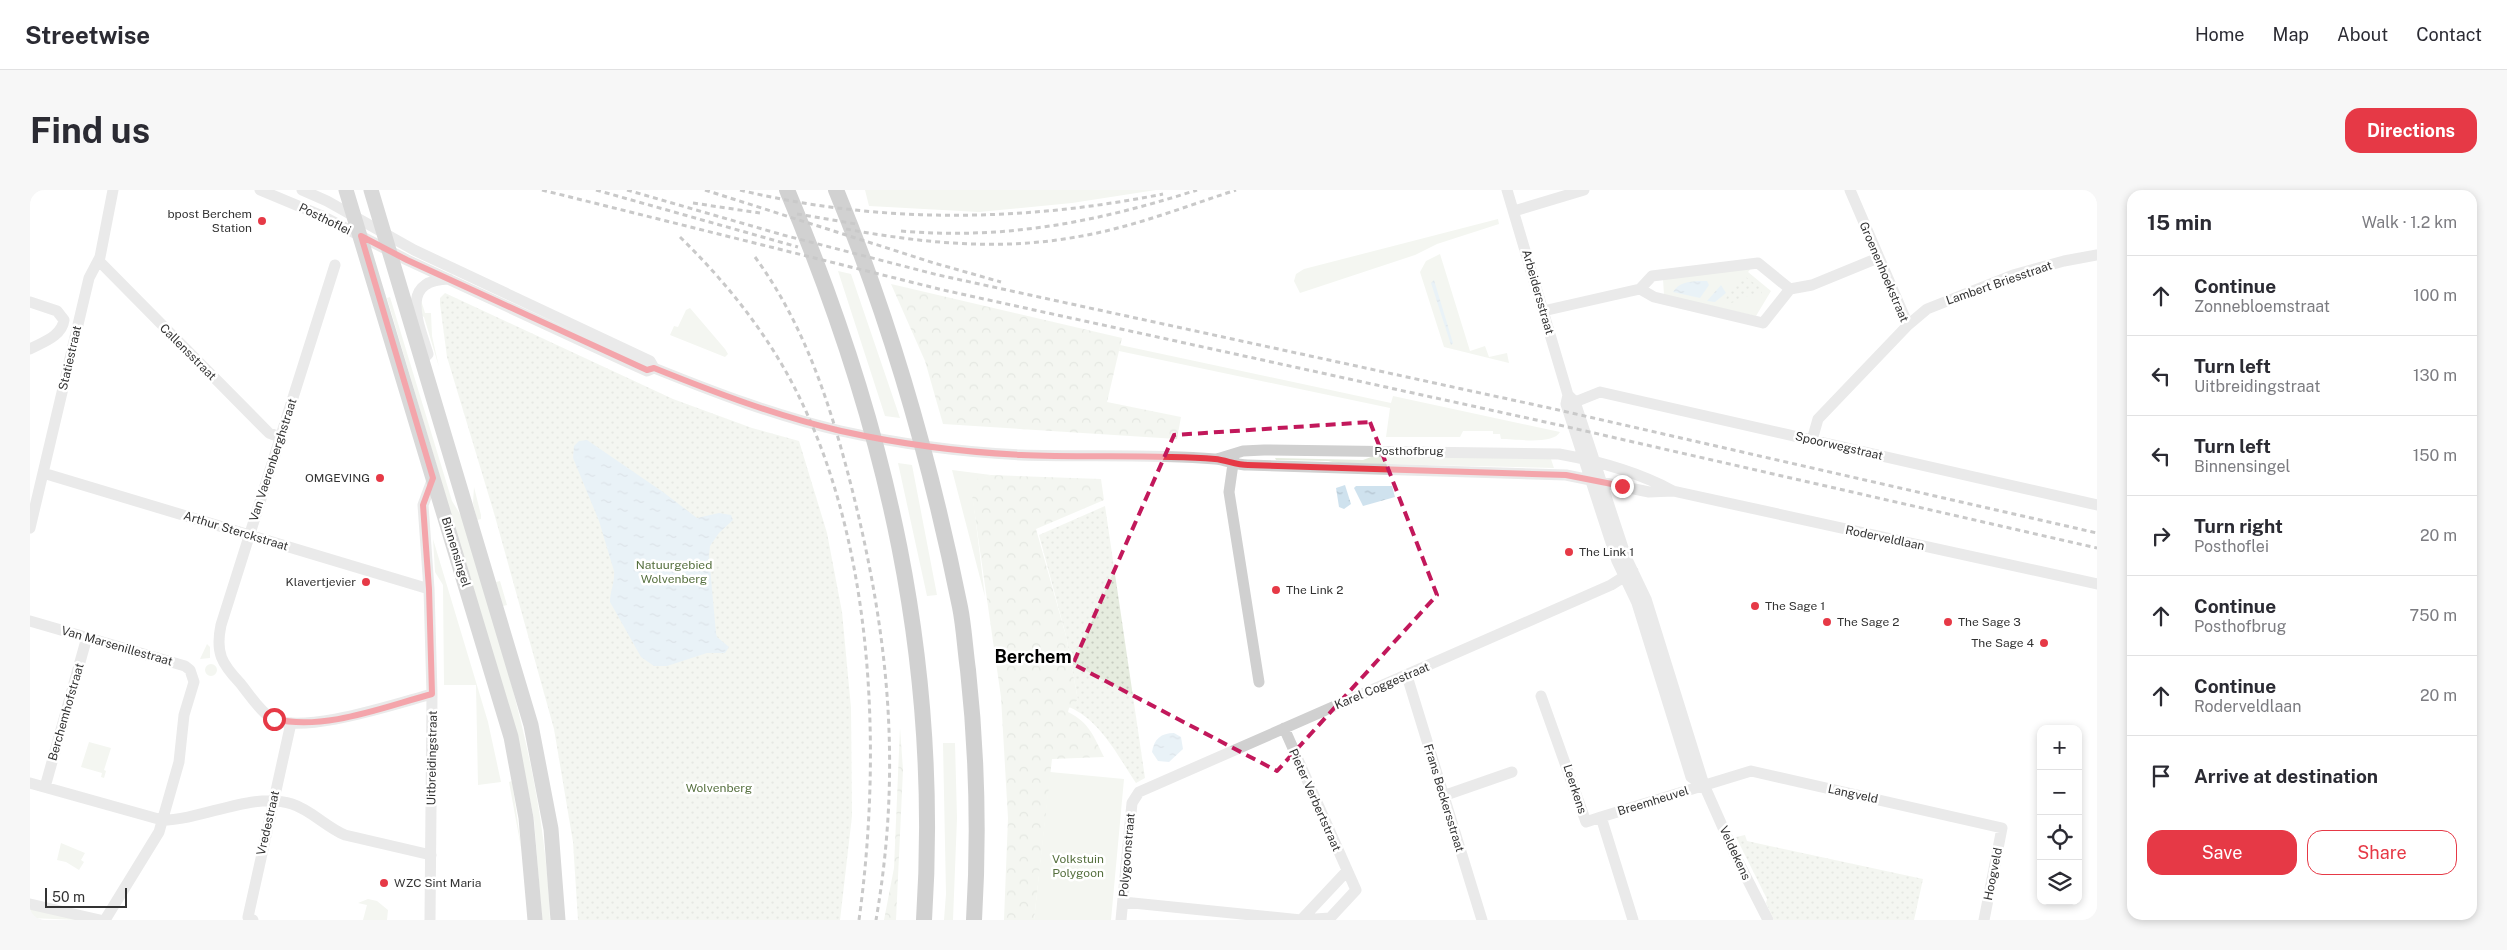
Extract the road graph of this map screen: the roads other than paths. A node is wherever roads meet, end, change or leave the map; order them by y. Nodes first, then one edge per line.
1 (113, 190) edge
2 (260, 190) edge
3 (346, 190) edge
4 (371, 190) edge
5 (787, 190) edge
6 (836, 190) edge
7 (1507, 190) edge
8 (1584, 190) edge
9 (1850, 190) edge
10 (310, 191) edge
11 (1514, 211) junction
12 (354, 216) junction
13 (384, 232) junction
14 (361, 236) junction
15 (389, 251) junction
16 (2097, 255) edge
17 (1878, 258) junction
18 (99, 261) junction
19 (335, 265) dead end
20 (449, 279) junction
21 (1640, 289) junction
22 (1790, 289) junction
23 (30, 302) edge
24 (1543, 311) junction
25 (1908, 325) junction
26 (30, 349) edge
27 (422, 360) junction
28 (654, 368) junction
29 (1575, 398) junction
30 (280, 436) junction
31 (1812, 440) junction
32 (1585, 452) junction
33 (1234, 459) junction
34 (1596, 462) junction
35 (43, 473) junction
36 (433, 478) junction
37 (1590, 480) junction
38 (1602, 483) junction
39 (1674, 491) junction
40 (2097, 505) edge
41 (30, 528) edge
42 (249, 535) junction
43 (1628, 574) junction
44 (2097, 584) edge
45 (429, 589) junction
46 (30, 621) edge
47 (87, 637) junction
48 (1407, 676) junction
49 (1259, 682) dead end
50 (432, 694) junction
51 (1541, 696) dead end
52 (291, 723) junction
53 (1284, 728) junction
54 (1512, 772) dead end
55 (30, 783) edge
56 (1704, 785) junction
57 (45, 787) junction
58 (1139, 792) joint
59 (1443, 796) junction
60 (274, 800) junction
61 (1601, 817) junction
62 (162, 820) junction
63 (2002, 828) joint
64 (431, 855) junction
65 (1347, 871) junction
66 (1123, 902) junction
67 (30, 904) edge
68 (1331, 919) edge
69 (100, 920) edge
70 (105, 920) edge
71 (253, 920) edge
72 (430, 920) edge
73 (535, 920) edge
74 (558, 920) edge
75 (924, 920) edge
76 (974, 920) edge
77 (1122, 920) edge
78 (1301, 920) edge
79 (1482, 920) edge
80 (1633, 920) edge
81 (1768, 920) edge
82 (1984, 920) edge

1 - 18 street, Statiestraat
2 - 14 street, Posthoflei
3 - 12 main road, Binnensingel
4 - 13 main road, Binnensingel
5 - 75 highway
6 - 76 highway
7 - 11 street, Arbeidersstraat
8 - 11 street
9 - 17 street, Groenenhoekstraat
10 - 12 street, Posthoflei
11 - 24 street, Arbeidersstraat
12 - 13 street, Posthoflei
12 - 14 main road, Binnensingel
13 - 15 main road, Binnensingel
13 - 28 street, Posthofbrug
14 - 15 street, Posthoflei
14 - 36 main road, Binnensingel
15 - 20 street, Posthofbrug
15 - 27 main road, Binnensingel
16 - 25 street, Lambert Briesstraat
17 - 22 street
17 - 25 street, Groenenhoekstraat
18 - 30 street, Callensstraat
18 - 35 street, Statiestraat
19 - 30 street, Van Vaerenberghstraat
20 - 27 street
20 - 28 street, Posthofbrug
21 - 22 street
21 - 22 street
21 - 24 street
23 - 26 street
24 - 29 street, Arbeidersstraat
25 - 31 street, Groenenhoekstraat
27 - 74 main road, Binnensingel
28 - 33 street, Posthofbrug
29 - 31 street, Spoorwegstraat
29 - 32 street, Arbeidersstraat
30 - 42 street, Van Vaerenberghstraat
31 - 40 street, Spoorwegstraat
32 - 33 street, Posthofbrug
32 - 34 street
32 - 37 street
33 - 37 street, Posthofbrug
33 - 49 street
34 - 38 street
34 - 39 street, Roderveldlaan
35 - 41 street, Statiestraat
35 - 42 street, Arthur Sterckstraat
36 - 45 street, Uitbreidingstraat
36 - 73 main road, Binnensingel
37 - 38 street, Roderveldlaan
37 - 43 street
38 - 39 street, Roderveldlaan
38 - 43 street
39 - 44 street, Roderveldlaan
42 - 45 street, Arthur Sterckstraat
42 - 52 street, Van Vaerenberghstraat
43 - 48 street, Karel Coggestraat
43 - 56 street, Veldekens
45 - 50 street, Uitbreidingstraat
46 - 47 street, Van Marsenillestraat
47 - 57 street, Berchemhofstraat
47 - 62 street, Van Marsenillestraat
48 - 53 street, Karel Coggestraat
48 - 59 street, Frans Beckersstraat
50 - 52 street
50 - 64 street, Uitbreidingstraat
51 - 61 street, Leerkens
52 - 60 street, Vredestraat
53 - 58 street, Karel Coggestraat
53 - 65 street, Pieter Verbertstraat
54 - 59 street
55 - 57 street
56 - 61 street, Breemheuvel
56 - 63 street, Langveld
56 - 81 street, Veldekens
57 - 62 street
58 - 66 street, Polygoonstraat
59 - 79 street, Frans Beckersstraat
60 - 62 street
60 - 64 street
60 - 71 street, Vredestraat
61 - 80 street, Leerkens
62 - 70 street
63 - 82 street, Hoogveld
64 - 72 street, Uitbreidingstraat
65 - 68 street, Pieter Verbertstraat
65 - 78 street
66 - 77 street, Polygoonstraat
66 - 78 street
67 - 69 street
68 - 78 street

